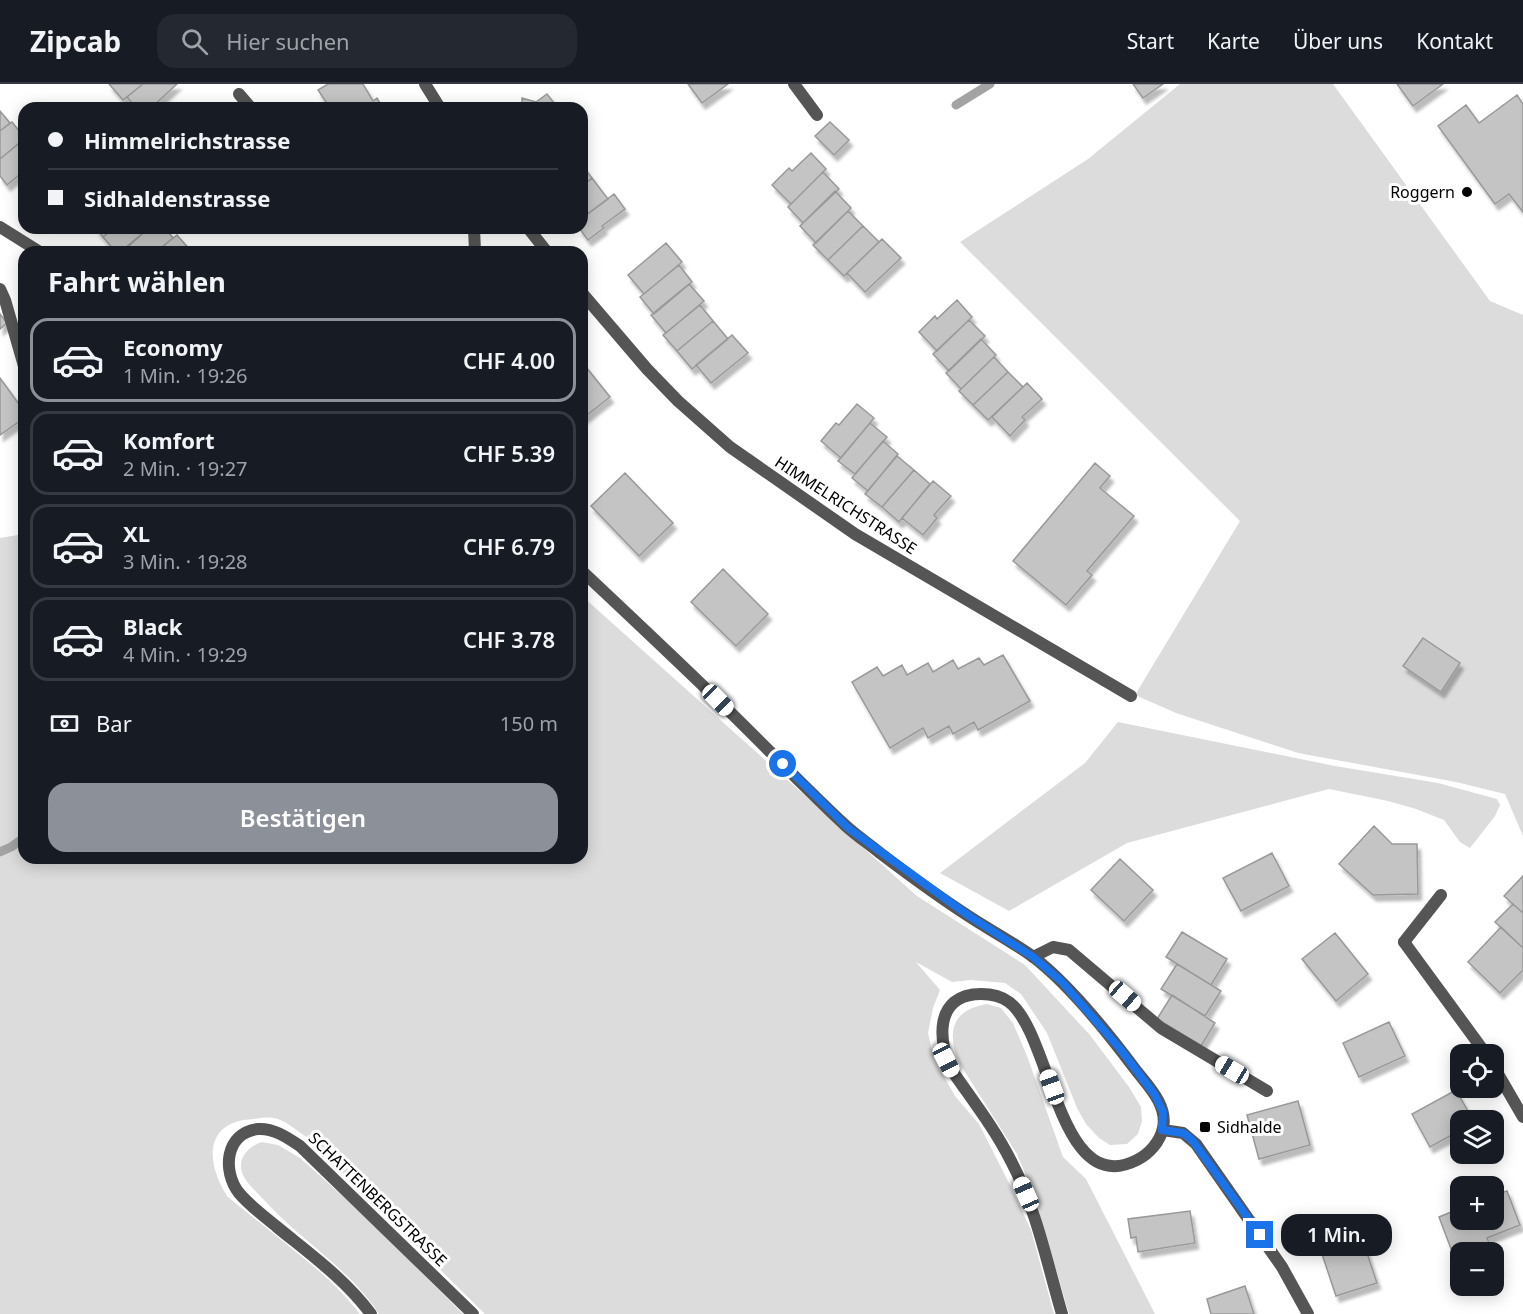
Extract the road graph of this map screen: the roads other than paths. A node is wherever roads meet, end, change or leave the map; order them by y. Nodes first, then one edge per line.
1 (426, 84) edge
2 (794, 84) edge
3 (239, 93) dead end
4 (246, 102) edge
5 (436, 102) edge
6 (817, 115) dead end
7 (0, 227) edge
8 (533, 234) edge
9 (30, 246) edge
10 (542, 246) edge
11 (0, 289) edge
12 (588, 300) edge
13 (18, 345) edge
14 (588, 577) edge
15 (1131, 696) dead end
16 (1441, 895) dead end
17 (1033, 957) junction
18 (1479, 1044) edge
19 (1504, 1084) edge
20 (1267, 1091) dead end
21 (1523, 1117) edge
22 (1162, 1130) junction
23 (370, 1314) edge
24 (473, 1314) edge
25 (1062, 1314) edge
26 (1308, 1314) edge

1 - 5 street
2 - 6 street
3 - 4 street
7 - 9 street
8 - 10 street
11 - 13 street
12 - 15 street, HIMMELRICHSTRASSE
14 - 17 street
16 - 18 street
17 - 20 street
17 - 22 street
19 - 21 street
22 - 25 street
22 - 26 street
23 - 24 street, SCHATTENBERGSTRASSE

